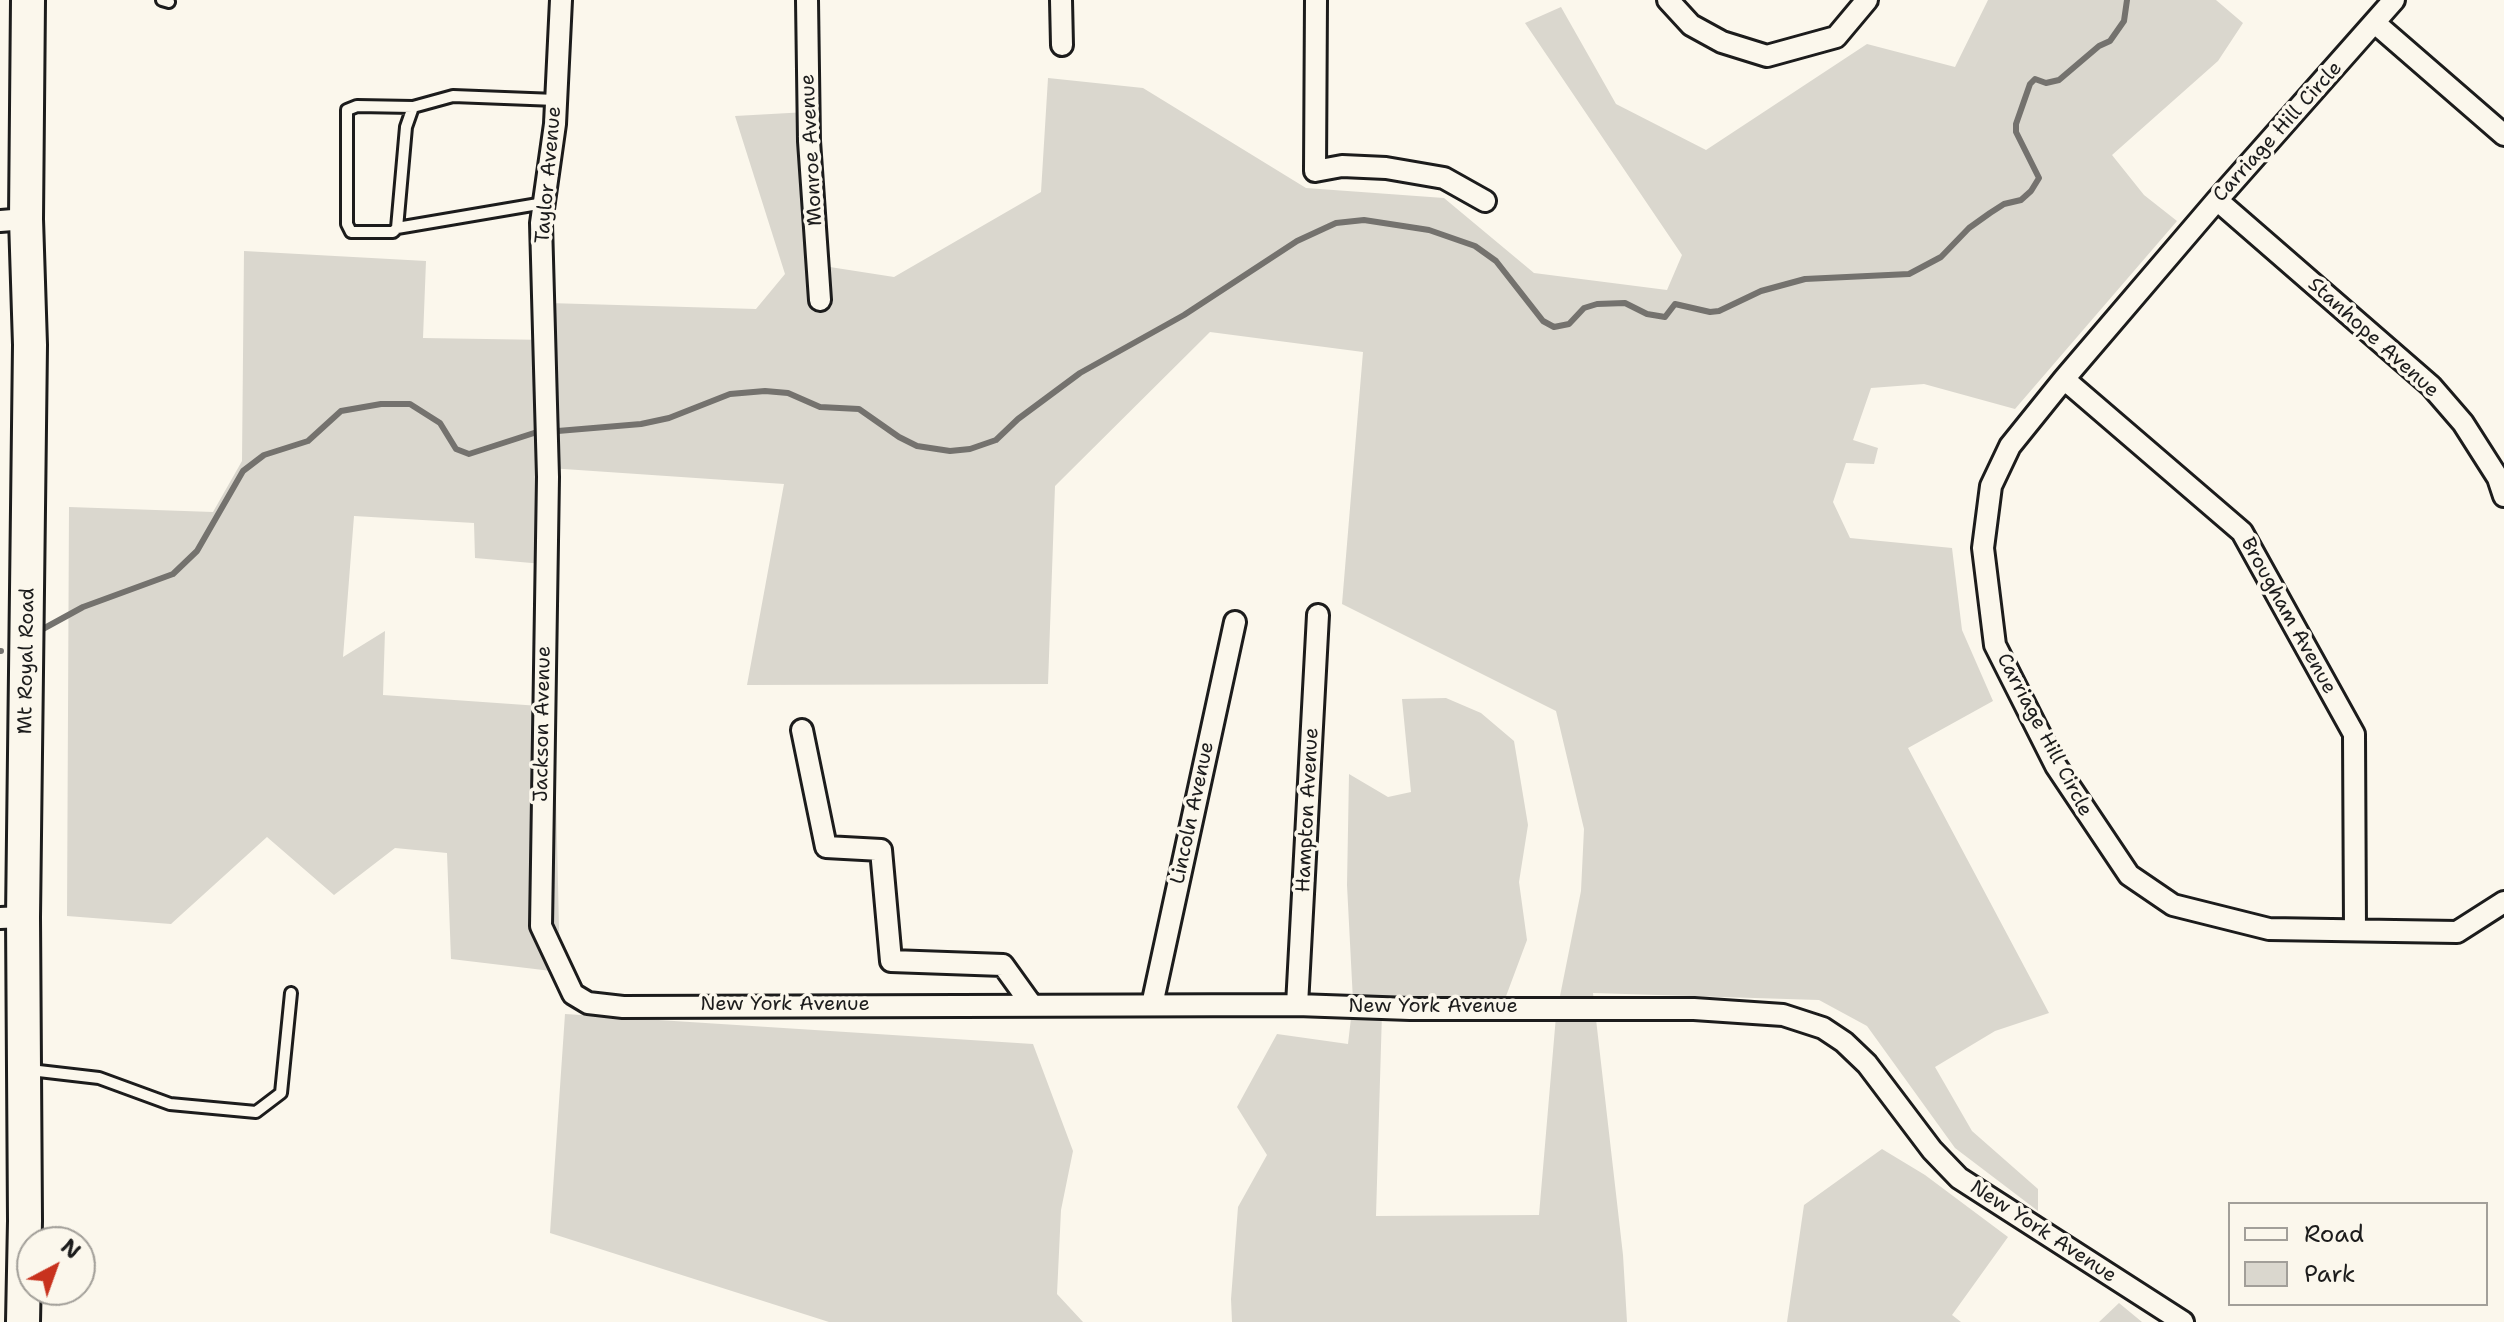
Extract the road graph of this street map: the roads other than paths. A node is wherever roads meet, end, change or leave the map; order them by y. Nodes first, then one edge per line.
1 (28, 0) edge
2 (561, 0) edge
3 (807, 0) edge
4 (1061, 0) edge
5 (1316, 0) edge
6 (1668, 0) edge
7 (1867, 0) edge
8 (2394, 0) edge
9 (2375, 23) junction
10 (1062, 45) dead end
11 (556, 100) junction
12 (413, 107) junction
13 (2504, 135) edge
14 (2217, 200) junction
15 (1485, 201) dead end
16 (544, 203) junction
17 (13, 220) edge
18 (397, 228) junction
19 (820, 300) dead end
20 (2064, 379) junction
21 (547, 446) joint
22 (2504, 496) edge
23 (1318, 615) dead end
24 (1235, 622) dead end
25 (802, 730) dead end
26 (2504, 902) edge
27 (11, 917) edge
28 (2355, 929) junction
29 (291, 993) dead end
30 (573, 994) joint
31 (1031, 1004) junction
32 (1152, 1005) junction
33 (1297, 1005) junction
34 (24, 1069) junction
35 (23, 1322) edge
36 (2183, 1322) edge

1 - 17 main road, Mt Royal Road
2 - 11 street, Taylor Avenue
3 - 19 street, Monroe Avenue
4 - 10 street
5 - 15 street
6 - 7 street
8 - 9 street, Carriage Hill Circle
9 - 13 street
9 - 14 street, Carriage Hill Circle
11 - 12 lane
11 - 16 street, Taylor Avenue
12 - 18 lane
12 - 18 lane
14 - 20 street, Carriage Hill Circle
14 - 22 street, Stanhope Avenue
16 - 18 lane
16 - 21 street, Taylor Avenue
17 - 27 main road, Mt Royal Road
20 - 28 street, Brougham Avenue
20 - 28 street, Carriage Hill Circle
21 - 30 street, Jackson Avenue
23 - 33 street, Hampton Avenue
24 - 32 street, Lincoln Avenue
25 - 31 street
26 - 28 street, Carriage Hill Circle
27 - 34 main road, Mt Royal Road
29 - 34 lane
30 - 31 street, New York Avenue
31 - 32 street, New York Avenue
32 - 33 street, New York Avenue
33 - 36 street, New York Avenue
34 - 35 main road, Mt Royal Road

